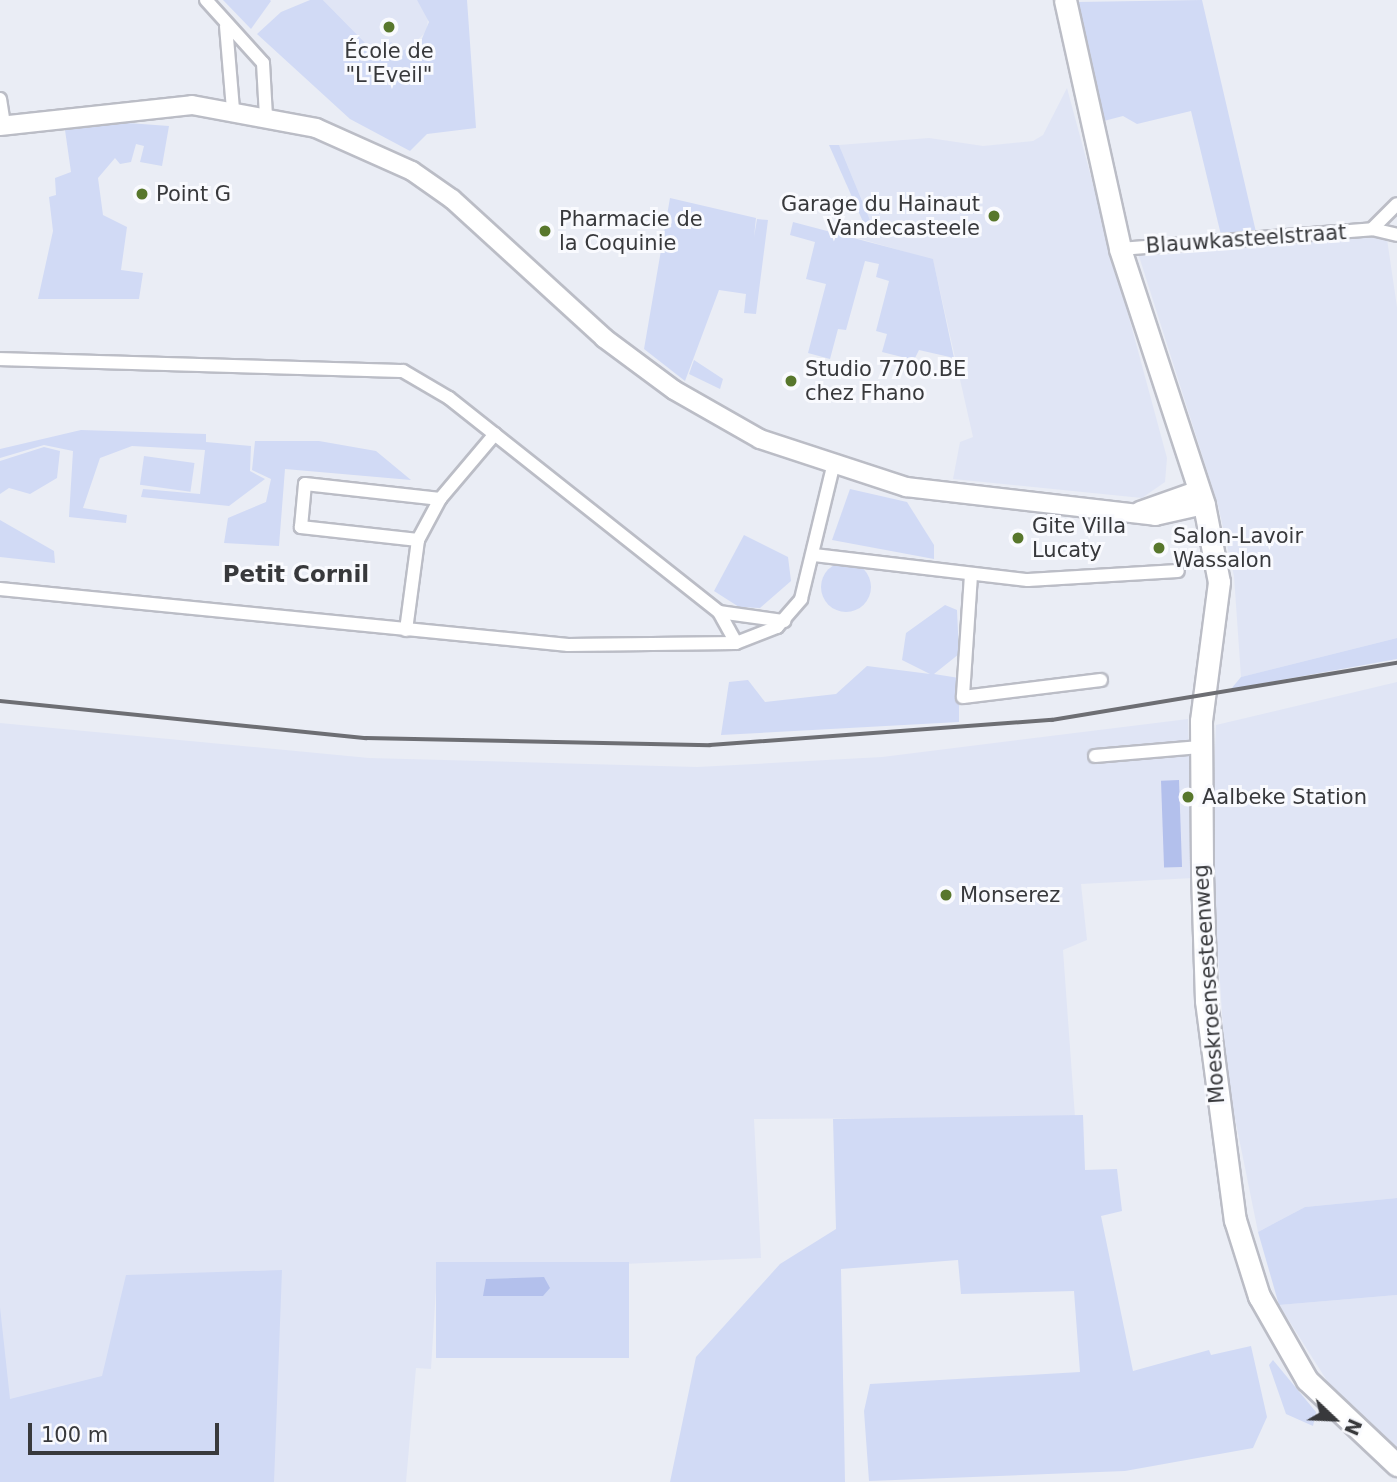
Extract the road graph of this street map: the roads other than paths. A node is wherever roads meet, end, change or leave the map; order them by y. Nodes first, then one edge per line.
1 (206, 0) edge
2 (1065, 0) edge
3 (226, 26) junction
4 (0, 99) edge
5 (233, 110) junction
6 (266, 117) junction
7 (2, 125) edge
8 (1397, 204) edge
9 (1372, 229) junction
10 (1397, 234) edge
11 (1120, 249) junction
12 (0, 359) edge
13 (495, 434) junction
14 (834, 467) junction
15 (1202, 498) junction
16 (440, 499) junction
17 (418, 540) junction
18 (814, 555) junction
19 (1178, 571) dead end
20 (971, 575) junction
21 (0, 589) edge
22 (719, 612) junction
23 (784, 621) junction
24 (406, 630) junction
25 (736, 643) junction
26 (1101, 680) dead end
27 (1200, 747) junction
28 (1095, 756) dead end
29 (1397, 1465) edge

1 - 3 street
2 - 11 main road, Moeskroensesteenweg
3 - 5 street
3 - 6 street
4 - 7 street
5 - 6 main road
5 - 7 main road
6 - 14 main road
8 - 9 street, Blauwkasteelstraat
9 - 10 street, Blauwkasteelstraat
9 - 11 street, Blauwkasteelstraat
11 - 15 main road, Moeskroensesteenweg
12 - 13 street
13 - 16 street
13 - 22 street
14 - 15 main road
14 - 18 street
15 - 27 main road, Moeskroensesteenweg
16 - 17 street
16 - 17 street
17 - 24 street
18 - 20 street
18 - 23 street
19 - 20 street
20 - 26 street
21 - 24 street
22 - 23 street
22 - 25 street
23 - 25 street
24 - 25 street
27 - 28 street
27 - 29 main road, Moeskroensesteenweg

